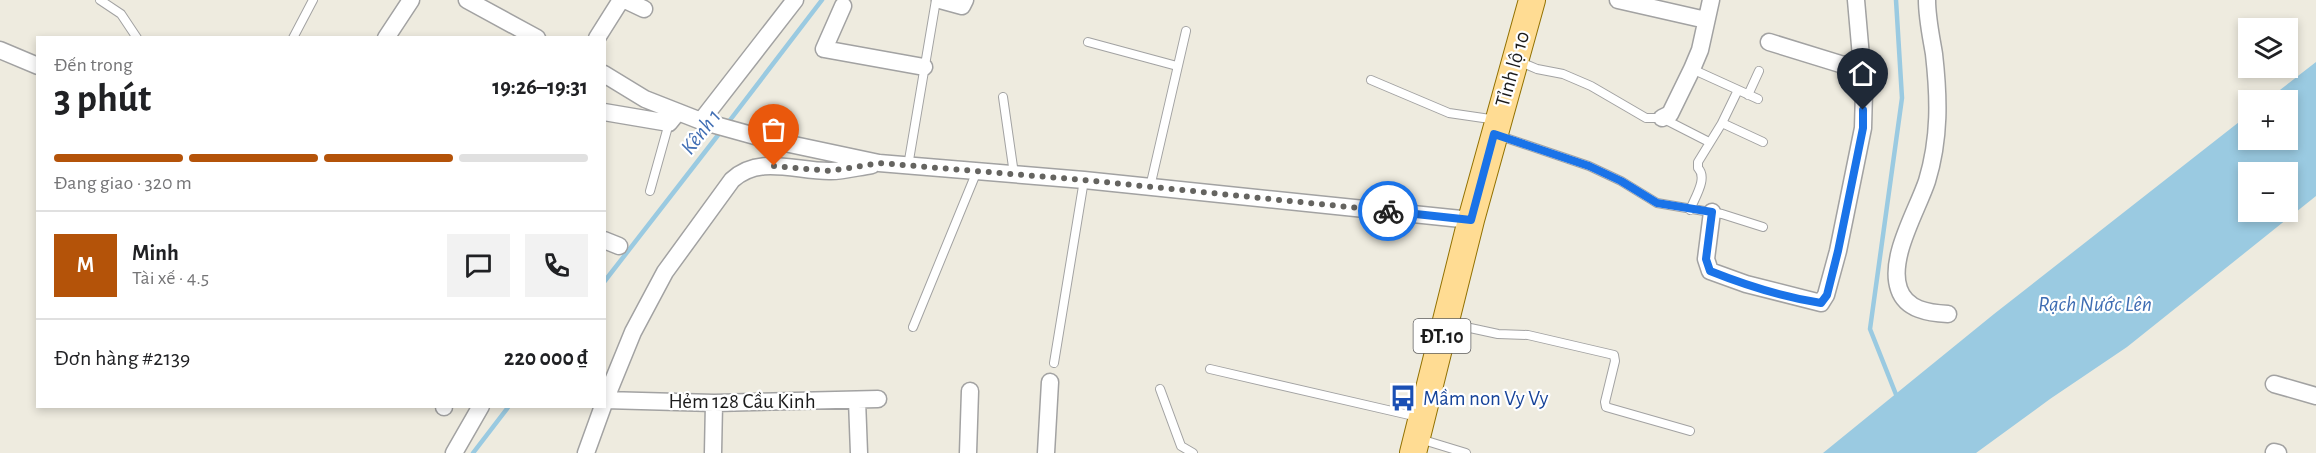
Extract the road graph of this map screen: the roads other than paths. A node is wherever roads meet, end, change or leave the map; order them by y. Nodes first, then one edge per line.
1 (100, 0) edge
2 (313, 0) edge
3 (411, 0) edge
4 (467, 0) edge
5 (623, 0) edge
6 (795, 0) edge
7 (938, 0) edge
8 (965, 0) edge
9 (1532, 0) edge
10 (1618, 0) edge
11 (1711, 0) edge
12 (1856, 0) edge
13 (1927, 0) edge
14 (843, 6) dead end
15 (644, 9) dead end
16 (1706, 20) junction
17 (1186, 32) dead end
18 (136, 36) edge
19 (294, 36) edge
20 (387, 36) edge
21 (533, 36) edge
22 (598, 36) edge
23 (1088, 42) dead end
24 (1769, 42) dead end
25 (0, 50) edge
26 (1515, 60) junction
27 (36, 65) edge
28 (1177, 66) junction
29 (924, 67) junction
30 (1692, 69) junction
31 (1759, 71) dead end
32 (1863, 71) junction
33 (606, 75) edge
34 (1371, 80) dead end
35 (1738, 90) junction
36 (1748, 95) junction
37 (1004, 97) dead end
38 (1758, 99) dead end
39 (606, 112) edge
40 (674, 118) junction
41 (1662, 118) junction
42 (701, 121) junction
43 (1722, 123) junction
44 (1496, 127) junction
45 (1709, 142) junction
46 (1763, 142) dead end
47 (879, 163) junction
48 (908, 166) junction
49 (977, 171) junction
50 (1014, 174) junction
51 (1084, 180) junction
52 (1150, 187) junction
53 (650, 190) dead end
54 (1690, 210) junction
55 (1712, 212) junction
56 (1471, 220) junction
57 (1763, 227) dead end
58 (1948, 314) dead end
59 (1445, 322) junction
60 (913, 327) dead end
61 (1054, 363) dead end
62 (1210, 369) dead end
63 (1050, 382) dead end
64 (2274, 384) dead end
65 (1160, 389) dead end
66 (970, 391) dead end
67 (2316, 396) edge
68 (606, 398) edge
69 (878, 399) dead end
70 (857, 400) junction
71 (606, 403) edge
72 (714, 403) junction
73 (480, 408) edge
74 (602, 408) edge
75 (1690, 431) dead end
76 (1417, 436) edge
77 (454, 453) edge
78 (586, 453) edge
79 (713, 453) edge
80 (859, 453) edge
81 (968, 453) edge
82 (1046, 453) edge
83 (1193, 453) edge
84 (1466, 453) edge

1 - 18 lane
2 - 19 lane
3 - 20 street
4 - 21 street
5 - 15 street
5 - 22 street
6 - 42 street
7 - 8 street
7 - 29 lane
9 - 26 main road, Tỉnh lộ 10 / ĐT.10
10 - 16 street
11 - 16 street
12 - 32 street
13 - 58 street
14 - 29 street
16 - 30 street
17 - 28 lane
23 - 28 lane
24 - 32 street
25 - 27 street
26 - 41 lane
26 - 44 main road, Tỉnh lộ 10 / ĐT.10
28 - 52 lane
29 - 48 lane
30 - 35 lane
30 - 41 street
31 - 36 lane
32 - 55 street
33 - 40 street
34 - 44 lane
35 - 36 lane
35 - 43 lane
36 - 38 lane
37 - 50 lane
39 - 40 street
40 - 42 street
40 - 53 lane
41 - 45 lane
42 - 47 street
43 - 45 lane
43 - 46 lane
44 - 54 lane
44 - 56 main road, Tỉnh lộ 10 / ĐT.10
45 - 54 lane
47 - 48 street
47 - 68 street
48 - 49 street
49 - 50 street
49 - 60 lane
50 - 51 street
51 - 52 street
51 - 61 lane
52 - 56 street
54 - 55 lane
55 - 57 lane
56 - 59 main road, Tỉnh lộ 10 / ĐT.10
59 - 75 lane
59 - 76 main road, Tỉnh lộ 10 / ĐT.10
62 - 76 lane
63 - 82 street
64 - 67 street
65 - 83 lane
66 - 81 street
69 - 70 street, Hẻm 128 Cầu Kinh
70 - 72 street, Hẻm 128 Cầu Kinh
70 - 80 street
71 - 72 street, Hẻm 128 Cầu Kinh
72 - 79 street
73 - 77 street
74 - 78 street
76 - 84 lane

